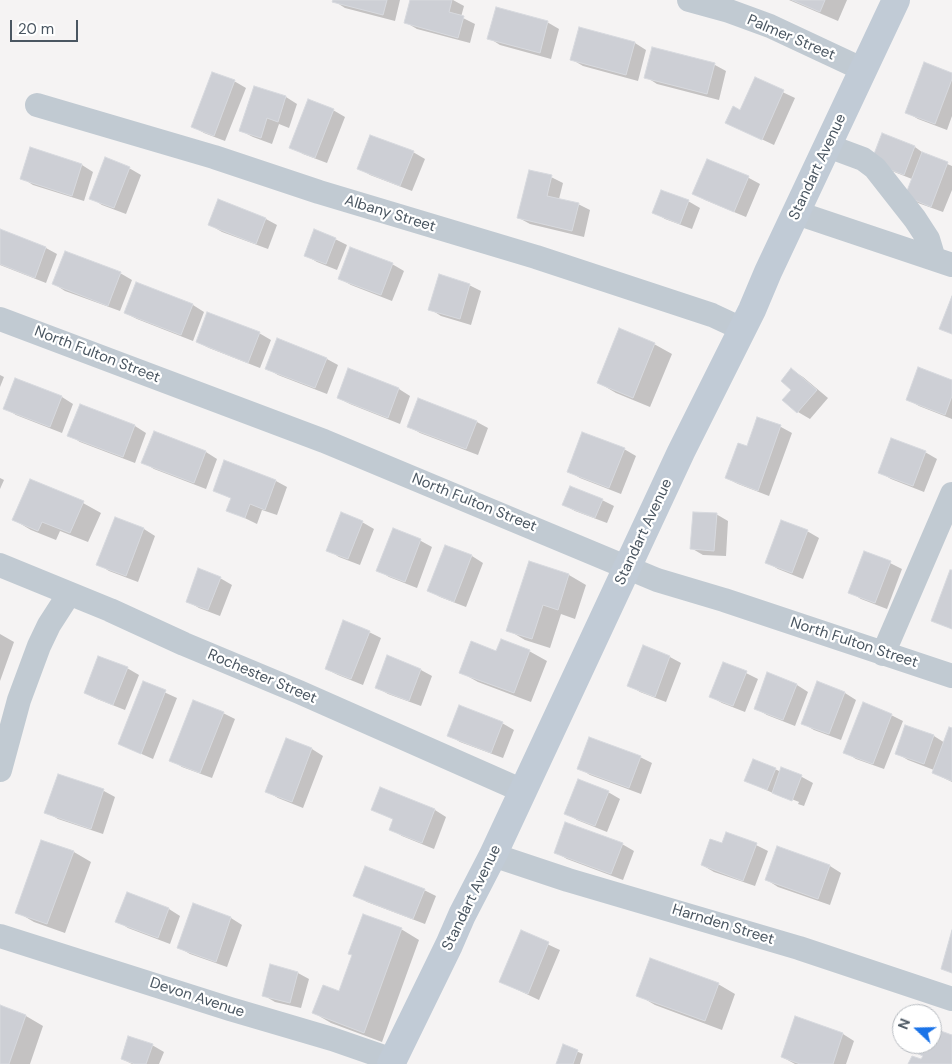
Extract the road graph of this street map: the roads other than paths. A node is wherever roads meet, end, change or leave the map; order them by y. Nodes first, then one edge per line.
1 (689, 0) edge
2 (896, 0) edge
3 (864, 70) junction
4 (37, 105) dead end
5 (828, 146) junction
6 (797, 213) junction
7 (943, 262) edge
8 (0, 319) edge
9 (742, 329) junction
10 (952, 494) edge
11 (0, 565) edge
12 (627, 568) junction
13 (70, 594) junction
14 (883, 654) junction
15 (952, 676) edge
16 (0, 770) edge
17 (522, 791) junction
18 (493, 855) junction
19 (0, 936) edge
20 (952, 999) edge
21 (392, 1062) edge

1 - 3 street, Palmer Street
2 - 3 street, Standart Avenue
3 - 5 street, Standart Avenue
4 - 9 street, Albany Street
5 - 6 street, Standart Avenue
5 - 7 street
6 - 7 street
6 - 9 street, Standart Avenue
8 - 12 street, North Fulton Street
9 - 12 street, Standart Avenue
10 - 14 street
11 - 13 street, Rochester Street
12 - 14 street, North Fulton Street
12 - 17 street, Standart Avenue
13 - 16 street
13 - 17 street, Rochester Street
14 - 15 street, North Fulton Street
17 - 18 street, Standart Avenue
18 - 20 street, Harnden Street
18 - 21 street, Standart Avenue
19 - 21 street, Devon Avenue

